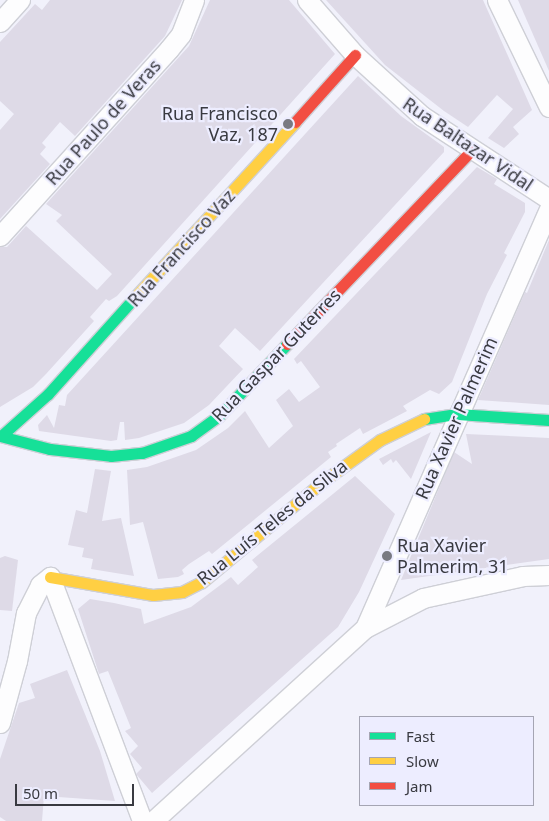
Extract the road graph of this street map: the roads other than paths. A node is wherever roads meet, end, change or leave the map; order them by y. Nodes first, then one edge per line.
1 (20, 0) edge
2 (194, 0) edge
3 (307, 0) edge
4 (497, 0) edge
5 (0, 22) edge
6 (355, 55) junction
7 (549, 106) edge
8 (472, 150) junction
9 (549, 199) edge
10 (549, 208) edge
11 (0, 236) edge
12 (543, 238) edge
13 (457, 414) junction
14 (549, 420) edge
15 (0, 436) edge
16 (549, 575) edge
17 (50, 577) junction
18 (365, 628) junction
19 (0, 723) edge
20 (142, 821) edge
21 (153, 821) edge

1 - 5 street
2 - 11 street, Rua Paulo de Veras
3 - 6 street, Rua Baltazar Vidal
4 - 7 street
6 - 8 street, Rua Baltazar Vidal
6 - 15 street, Rua Francisco Vaz
8 - 9 street, Rua Baltazar Vidal
8 - 15 street, Rua Gaspar Guterres
10 - 12 street, Rua Xavier Palmerim
12 - 13 street, Rua Xavier Palmerim
13 - 14 street, Rua Luís Teles da Silva
13 - 17 street, Rua Luís Teles da Silva
13 - 18 street, Rua Xavier Palmerim
16 - 18 street
17 - 19 street
17 - 20 street
18 - 21 street

